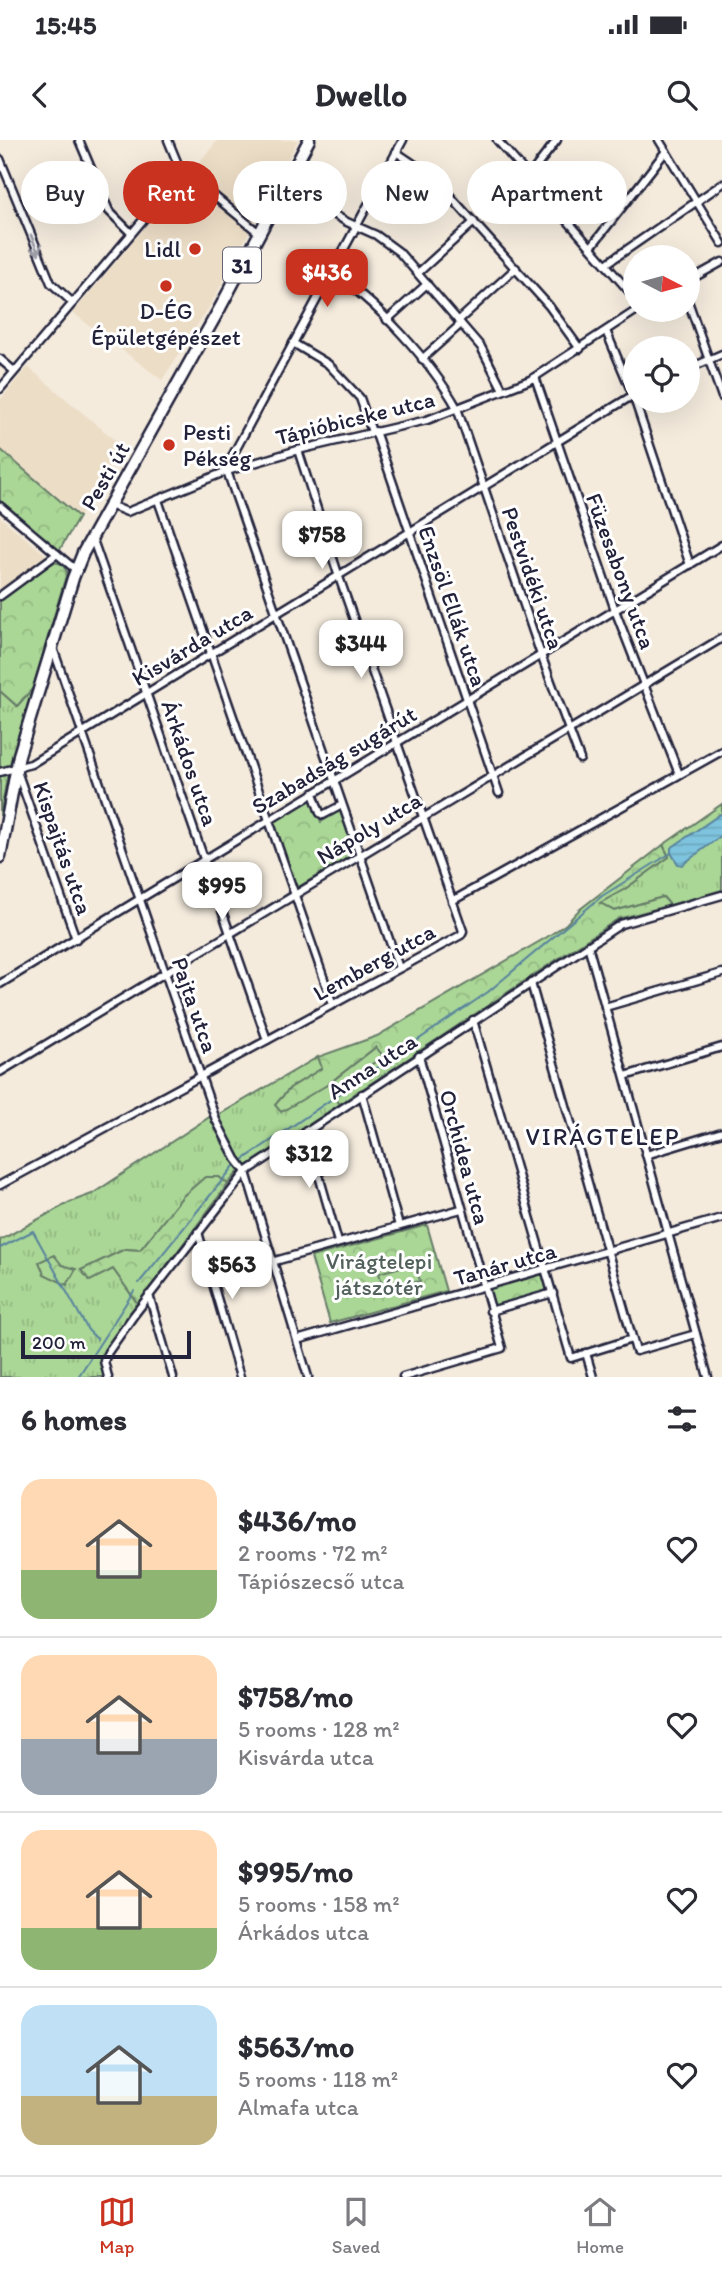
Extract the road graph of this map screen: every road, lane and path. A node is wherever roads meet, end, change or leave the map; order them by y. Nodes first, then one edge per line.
1 (79, 140) edge
2 (168, 140) edge
3 (309, 140) edge
4 (403, 140) edge
5 (497, 140) edge
6 (557, 140) edge
7 (660, 140) edge
8 (666, 151) junction
9 (396, 152) junction
10 (0, 159) edge
11 (177, 161) edge
12 (298, 161) edge
13 (516, 161) edge
14 (541, 161) edge
15 (722, 184) edge
16 (219, 200) edge
17 (696, 202) junction
18 (467, 214) edge
19 (347, 222) edge
20 (139, 224) edge
21 (264, 224) edge
22 (472, 224) edge
23 (476, 224) edge
24 (570, 224) edge
25 (356, 226) junction
26 (131, 233) junction
27 (259, 233) junction
28 (722, 243) edge
29 (590, 247) junction
30 (722, 262) edge
31 (606, 264) junction
32 (516, 268) junction
33 (331, 273) junction
34 (418, 273) junction
35 (700, 274) edge
36 (426, 284) junction
37 (623, 284) edge
38 (73, 303) junction
39 (623, 319) edge
40 (387, 320) junction
41 (460, 322) junction
42 (695, 322) edge
43 (606, 331) junction
44 (293, 343) junction
45 (580, 349) junction
46 (722, 354) edge
47 (0, 359) edge
48 (422, 359) junction
49 (708, 359) junction
50 (700, 363) edge
51 (623, 370) edge
52 (14, 372) junction
53 (535, 377) junction
54 (0, 389) edge
55 (503, 390) junction
56 (722, 397) edge
57 (623, 402) edge
58 (457, 408) junction
59 (640, 413) edge
60 (373, 431) junction
61 (557, 441) junction
62 (298, 450) junction
63 (227, 471) junction
64 (483, 488) junction
65 (158, 500) junction
66 (110, 505) junction
67 (0, 506) edge
68 (409, 532) junction
69 (92, 537) junction
70 (722, 545) edge
71 (57, 554) junction
72 (690, 565) junction
73 (76, 570) junction
74 (339, 577) junction
75 (0, 596) edge
76 (615, 611) junction
77 (276, 615) junction
78 (722, 638) edge
79 (52, 646) junction
80 (211, 653) junction
81 (541, 655) junction
82 (643, 684) junction
83 (147, 692) junction
84 (467, 700) junction
85 (568, 729) junction
86 (82, 732) junction
87 (397, 742) junction
88 (722, 751) edge
89 (580, 759) dead end
90 (17, 769) junction
91 (0, 772) edge
92 (493, 774) junction
93 (679, 774) junction
94 (333, 781) junction
95 (313, 793) junction
96 (499, 793) dead end
97 (341, 802) junction
98 (423, 816) junction
99 (269, 820) junction
100 (360, 855) junction
101 (0, 857) edge
102 (204, 860) junction
103 (294, 895) junction
104 (722, 895) edge
105 (139, 899) junction
106 (453, 901) junction
107 (230, 933) junction
108 (76, 939) junction
109 (588, 945) junction
110 (399, 968) junction
111 (165, 973) junction
112 (722, 973) edge
113 (531, 983) junction
114 (0, 984) edge
115 (333, 1004) junction
116 (606, 1007) junction
117 (472, 1020) junction
118 (267, 1040) junction
119 (722, 1047) edge
120 (419, 1056) junction
121 (0, 1072) edge
122 (625, 1076) junction
123 (201, 1077) junction
124 (362, 1094) junction
125 (306, 1130) junction
126 (722, 1132) edge
127 (646, 1155) junction
128 (245, 1171) junction
129 (0, 1185) edge
130 (461, 1209) junction
131 (722, 1218) edge
132 (400, 1226) junction
133 (198, 1232) junction
134 (668, 1233) junction
135 (338, 1242) junction
136 (606, 1252) junction
137 (275, 1261) junction
138 (546, 1270) junction
139 (484, 1288) junction
140 (552, 1293) junction
141 (149, 1295) junction
142 (490, 1311) junction
143 (696, 1334) junction
144 (632, 1339) junction
145 (297, 1340) junction
146 (586, 1353) junction
147 (108, 1377) edge
148 (173, 1377) edge
149 (240, 1377) edge
150 (308, 1377) edge
151 (403, 1377) edge
152 (593, 1377) edge
153 (708, 1377) edge

1 - 26 street
2 - 11 street
3 - 12 main road, Pesti út / 31
4 - 9 street
5 - 13 street
6 - 14 street
7 - 8 street
8 - 17 street
8 - 29 street
9 - 18 street
9 - 25 street
10 -> 38 street
15 - 17 street
16 - 27 street
17 - 28 street
17 - 31 street
19 - 25 street
20 - 26 street
21 - 27 main road, Pesti út / 31
22 - 34 street
23 - 32 street
24 - 29 street
25 - 33 street
25 - 34 street
26 - 38 street
27 - 66 main road, Pesti út / 31
29 - 31 street
30 - 35 street
31 - 37 street
32 - 41 street
32 - 45 street
33 - 40 street, Pestvidéki utca
33 - 44 street
34 - 36 street
36 - 40 street
36 - 41 street
38 - 52 street
39 - 43 street, Tápióbicske utca
40 - 48 street, Pestvidéki utca
41 - 48 street
41 - 55 street
42 - 49 street
43 - 45 street, Tápióbicske utca
43 - 51 street
44 - 60 street, Enzsöl Ellák utca
44 - 63 street
45 - 53 street, Tápióbicske utca
46 - 49 street
47 - 52 street
48 - 58 street, Pestvidéki utca
49 - 50 street
49 - 56 street
52 - 54 street
53 - 55 street, Tápióbicske utca
53 - 61 street, Füzesabony utca
55 - 58 street, Tápióbicske utca
57 - 61 street, Kisvárda utca
58 - 60 street, Tápióbicske utca
58 - 64 street, Pestvidéki utca
59 - 72 street
60 - 62 street, Tápióbicske utca
60 - 68 street, Enzsöl Ellák utca
61 - 64 street, Kisvárda utca
61 - 76 street, Füzesabony utca
62 - 63 street, Tápióbicske utca
62 - 74 street
63 - 65 street, Tápióbicske utca
63 - 77 street
64 - 68 street, Kisvárda utca
64 - 81 street, Pestvidéki utca
65 - 66 street, Tápióbicske utca
65 - 80 street
66 - 69 main road, Pesti út / 31
67 - 71 street
68 - 74 street, Kisvárda utca
68 - 84 street, Enzsöl Ellák utca
69 - 73 main road, Pesti út / 31
69 - 83 street, Árkádos utca
70 - 72 street, Szabadság sugárút
71 - 73 street
71 - 75 street
72 - 76 street, Szabadság sugárút
73 - 79 main road, Pesti út / 31
74 - 77 street, Kisvárda utca
74 - 87 street
76 - 81 street, Szabadság sugárút
76 - 82 street, Füzesabony utca
77 - 80 street, Kisvárda utca
77 - 94 street
78 - 82 street, Nápoly utca
79 - 86 street, Pajta utca
79 - 90 main road, Pesti út / 31
80 - 83 street, Kisvárda utca
80 - 99 street
81 - 84 street, Szabadság sugárút
81 - 85 street, Pestvidéki utca
82 - 85 street, Nápoly utca
82 - 93 street, Füzesabony utca
83 - 86 street, Kisvárda utca
83 - 102 street, Árkádos utca
84 - 87 street, Szabadság sugárút
84 - 92 street, Enzsöl Ellák utca
85 - 89 street, Pestvidéki utca
85 - 92 street, Nápoly utca
86 - 90 street, Kisvárda utca
86 - 105 street, Pajta utca
87 - 94 street, Szabadság sugárút
87 - 98 street
88 - 93 street, Lemberg utca
90 - 91 street, Kisvárda utca
90 - 101 main road, Pesti út / 31
90 - 108 street, Kispajtás utca
92 - 96 street, Enzsöl Ellák utca
92 - 98 street, Nápoly utca
93 - 106 street, Lemberg utca
94 - 95 street, Szabadság sugárút
94 - 97 street
95 - 97 street
95 - 99 street, Szabadság sugárút
97 - 100 street
98 - 100 street, Nápoly utca
98 - 106 street
99 - 102 street, Szabadság sugárút
99 - 103 street
100 - 103 street, Nápoly utca
100 - 110 street
102 - 105 street, Szabadság sugárút
102 - 107 street, Árkádos utca
103 - 107 street, Nápoly utca
103 - 115 street
104 - 109 street, Anna utca
105 - 108 street, Szabadság sugárút
105 - 111 street, Pajta utca
106 - 110 street, Lemberg utca
107 - 111 street, Nápoly utca
107 - 118 street, Árkádos utca
108 - 114 street, Szabadság sugárút
109 - 113 street, Anna utca
109 - 116 street
110 - 115 street, Lemberg utca
111 - 121 street, Nápoly utca
111 - 123 street, Pajta utca
112 - 116 street
113 - 117 street, Anna utca
113 - 136 street
115 - 118 street, Lemberg utca
116 - 122 street
117 - 120 street, Anna utca
117 - 138 street
118 - 123 street, Lemberg utca
119 - 122 street
120 - 124 street, Anna utca
120 - 130 street, Orchidea utca
122 - 127 street
123 - 128 street, Pajta utca
123 - 129 street, Lemberg utca
124 - 125 street, Anna utca
124 - 132 street
125 - 128 street, Anna utca
125 - 135 street
126 - 127 street
127 - 134 street
128 - 133 street, Anna utca
128 - 137 street, Pajta utca
130 - 132 street
130 - 139 street, Orchidea utca
131 - 134 street, Tanár utca
132 - 135 street
133 - 141 street, Anna utca
133 - 149 street
134 - 136 street, Tanár utca
134 - 143 street
135 - 137 street
136 - 138 street, Tanár utca
136 - 144 street
137 - 145 street, Pajta utca
138 - 139 street, Tanár utca
138 - 140 street
139 - 142 street, Orchidea utca
139 - 145 street, Tanár utca
140 - 142 street, Tanár utca
140 - 146 street
141 - 147 street, Anna utca
141 - 148 street
142 - 151 street, Orchidea utca
143 - 144 street
143 - 153 street
144 - 146 street
145 - 150 street, Pajta utca
146 - 152 street

